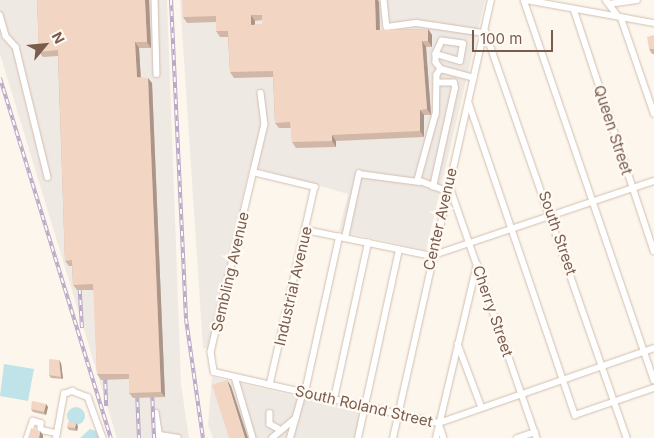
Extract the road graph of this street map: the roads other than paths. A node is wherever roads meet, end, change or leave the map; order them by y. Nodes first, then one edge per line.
1 (155, 0) edge
2 (384, 0) edge
3 (491, 0) edge
4 (525, 0) edge
5 (637, 0) edge
6 (620, 1) edge
7 (553, 2) edge
8 (607, 2) edge
9 (574, 9) junction
10 (0, 15) edge
11 (620, 17) junction
12 (654, 23) edge
13 (485, 32) junction
14 (436, 54) junction
15 (441, 69) junction
16 (157, 74) dead end
17 (474, 78) junction
18 (437, 83) junction
19 (261, 93) dead end
20 (468, 102) junction
21 (654, 113) edge
22 (253, 172) junction
23 (48, 176) dead end
24 (654, 181) edge
25 (419, 182) junction
26 (433, 187) junction
27 (632, 189) junction
28 (449, 192) junction
29 (592, 202) junction
30 (551, 214) junction
31 (510, 229) junction
32 (306, 230) junction
33 (342, 238) junction
34 (368, 243) junction
35 (470, 243) junction
36 (399, 250) junction
37 (654, 250) edge
38 (431, 256) junction
39 (477, 263) junction
40 (458, 344) junction
41 (654, 348) edge
42 (644, 352) junction
43 (603, 366) junction
44 (214, 372) joint
45 (235, 376) junction
46 (563, 380) junction
47 (654, 380) edge
48 (270, 385) junction
49 (654, 388) edge
50 (304, 392) junction
51 (521, 394) junction
52 (334, 399) junction
53 (615, 401) junction
54 (366, 406) junction
55 (482, 408) junction
56 (156, 413) dead end
57 (270, 413) dead end
58 (398, 415) junction
59 (296, 418) junction
60 (439, 423) junction
61 (279, 429) junction
62 (56, 435) edge
63 (536, 435) edge
64 (160, 437) edge
65 (27, 438) edge
66 (103, 438) edge
67 (178, 438) edge
68 (253, 438) edge
69 (272, 438) edge
70 (290, 438) edge
71 (358, 438) edge
72 (394, 438) edge
73 (436, 438) edge
74 (444, 438) edge
75 (517, 438) edge
76 (627, 438) edge

1 - 16 street
2 - 13 street
3 - 13 street, Center Avenue
4 - 7 street
4 - 29 street
5 - 6 street
6 - 8 street
7 - 9 street
8 - 11 street
9 - 11 street
9 - 27 street, Queen Street
10 - 23 street
11 - 12 street
11 - 21 street
13 - 17 street, Center Avenue
13 - 30 street, South Street
14 - 14 street
14 - 15 street
15 - 17 street
15 - 18 street
17 - 20 street, Center Avenue
18 - 25 street
18 - 26 street
19 - 22 street, Sembling Avenue
20 - 28 street, Center Avenue
20 - 31 street
22 - 32 street, Industrial Avenue
22 - 44 street, Sembling Avenue
24 - 27 street
25 - 26 street
25 - 33 street
26 - 28 street
27 - 29 street
27 - 37 street, Queen Street
28 - 35 street, Cherry Street
28 - 38 street, Center Avenue
29 - 30 street
29 - 42 street
30 - 31 street
30 - 43 street, South Street
31 - 35 street
31 - 46 street
32 - 33 street
32 - 48 street, Industrial Avenue
33 - 34 street
33 - 50 street
34 - 36 street
34 - 52 street
35 - 38 street
35 - 39 street, Cherry Street
36 - 38 street
36 - 54 street
38 - 58 street, Center Avenue
39 - 40 street
39 - 51 street, Cherry Street
40 - 55 street
40 - 60 street
41 - 42 street, South Roland Street
42 - 43 street, South Roland Street
42 - 47 street
43 - 46 street, South Roland Street
43 - 53 street, South Street
44 - 45 street, South Roland Street
45 - 48 street, South Roland Street
45 - 68 street
46 - 51 street, South Roland Street
46 - 53 street
48 - 50 street, South Roland Street
49 - 53 street
50 - 52 street, South Roland Street
50 - 59 street
51 - 55 street, South Roland Street
51 - 63 street, Cherry Street
52 - 54 street, South Roland Street
53 - 76 street, South Street
54 - 58 street, South Roland Street
54 - 71 street
55 - 60 street, South Roland Street
56 - 64 street
57 - 61 street
58 - 60 street, South Roland Street
58 - 72 street, Center Avenue
59 - 61 street
59 - 70 street
60 - 73 street
60 - 74 street
61 - 69 street
62 - 65 street
62 - 66 street
63 - 75 street
64 - 67 street

